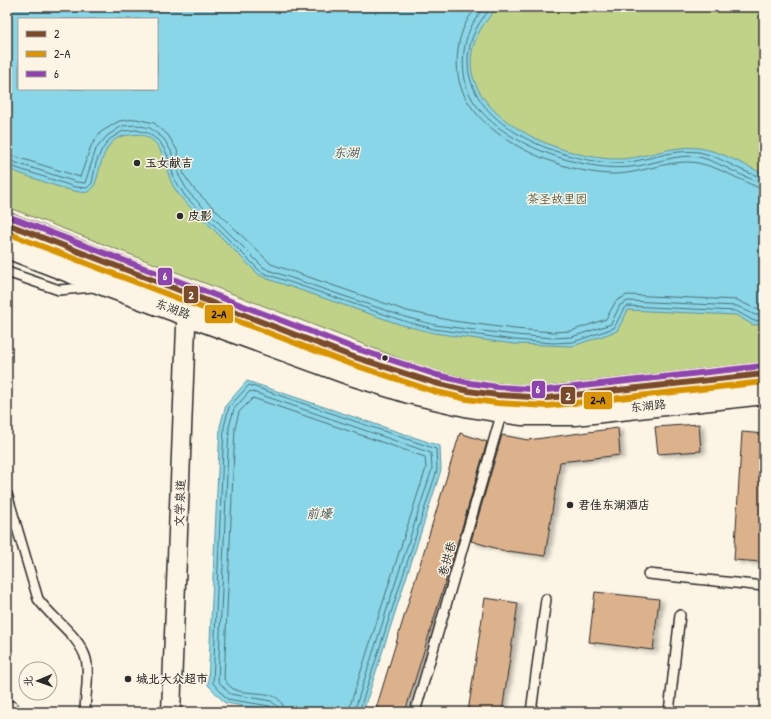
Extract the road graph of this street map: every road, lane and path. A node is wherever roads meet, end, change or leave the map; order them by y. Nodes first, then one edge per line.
1 (7, 224) edge
2 (7, 247) edge
3 (78, 263) junction
4 (7, 272) edge
5 (106, 285) junction
6 (187, 304) junction
7 (764, 374) edge
8 (764, 393) edge
9 (502, 412) junction
10 (7, 494) edge
11 (648, 574) dead end
12 (764, 586) edge
13 (546, 599) dead end
14 (680, 616) dead end
15 (84, 712) edge
16 (171, 712) edge
17 (415, 712) edge
18 (531, 712) edge
19 (669, 712) edge

1 - 3 main road
2 - 3 main road
3 - 5 main road, 东湖路
3 - 6 main road, 东湖路
4 - 5 lane
5 - 6 main road, 东湖路
6 - 7 main road, 东湖路
6 - 9 main road, 东湖路
6 - 16 street, 文学泉道
8 - 9 main road, 东湖路
9 - 17 lane, 卷拱巷
10 - 15 lane
11 - 12 lane
13 - 18 lane
14 - 19 lane

